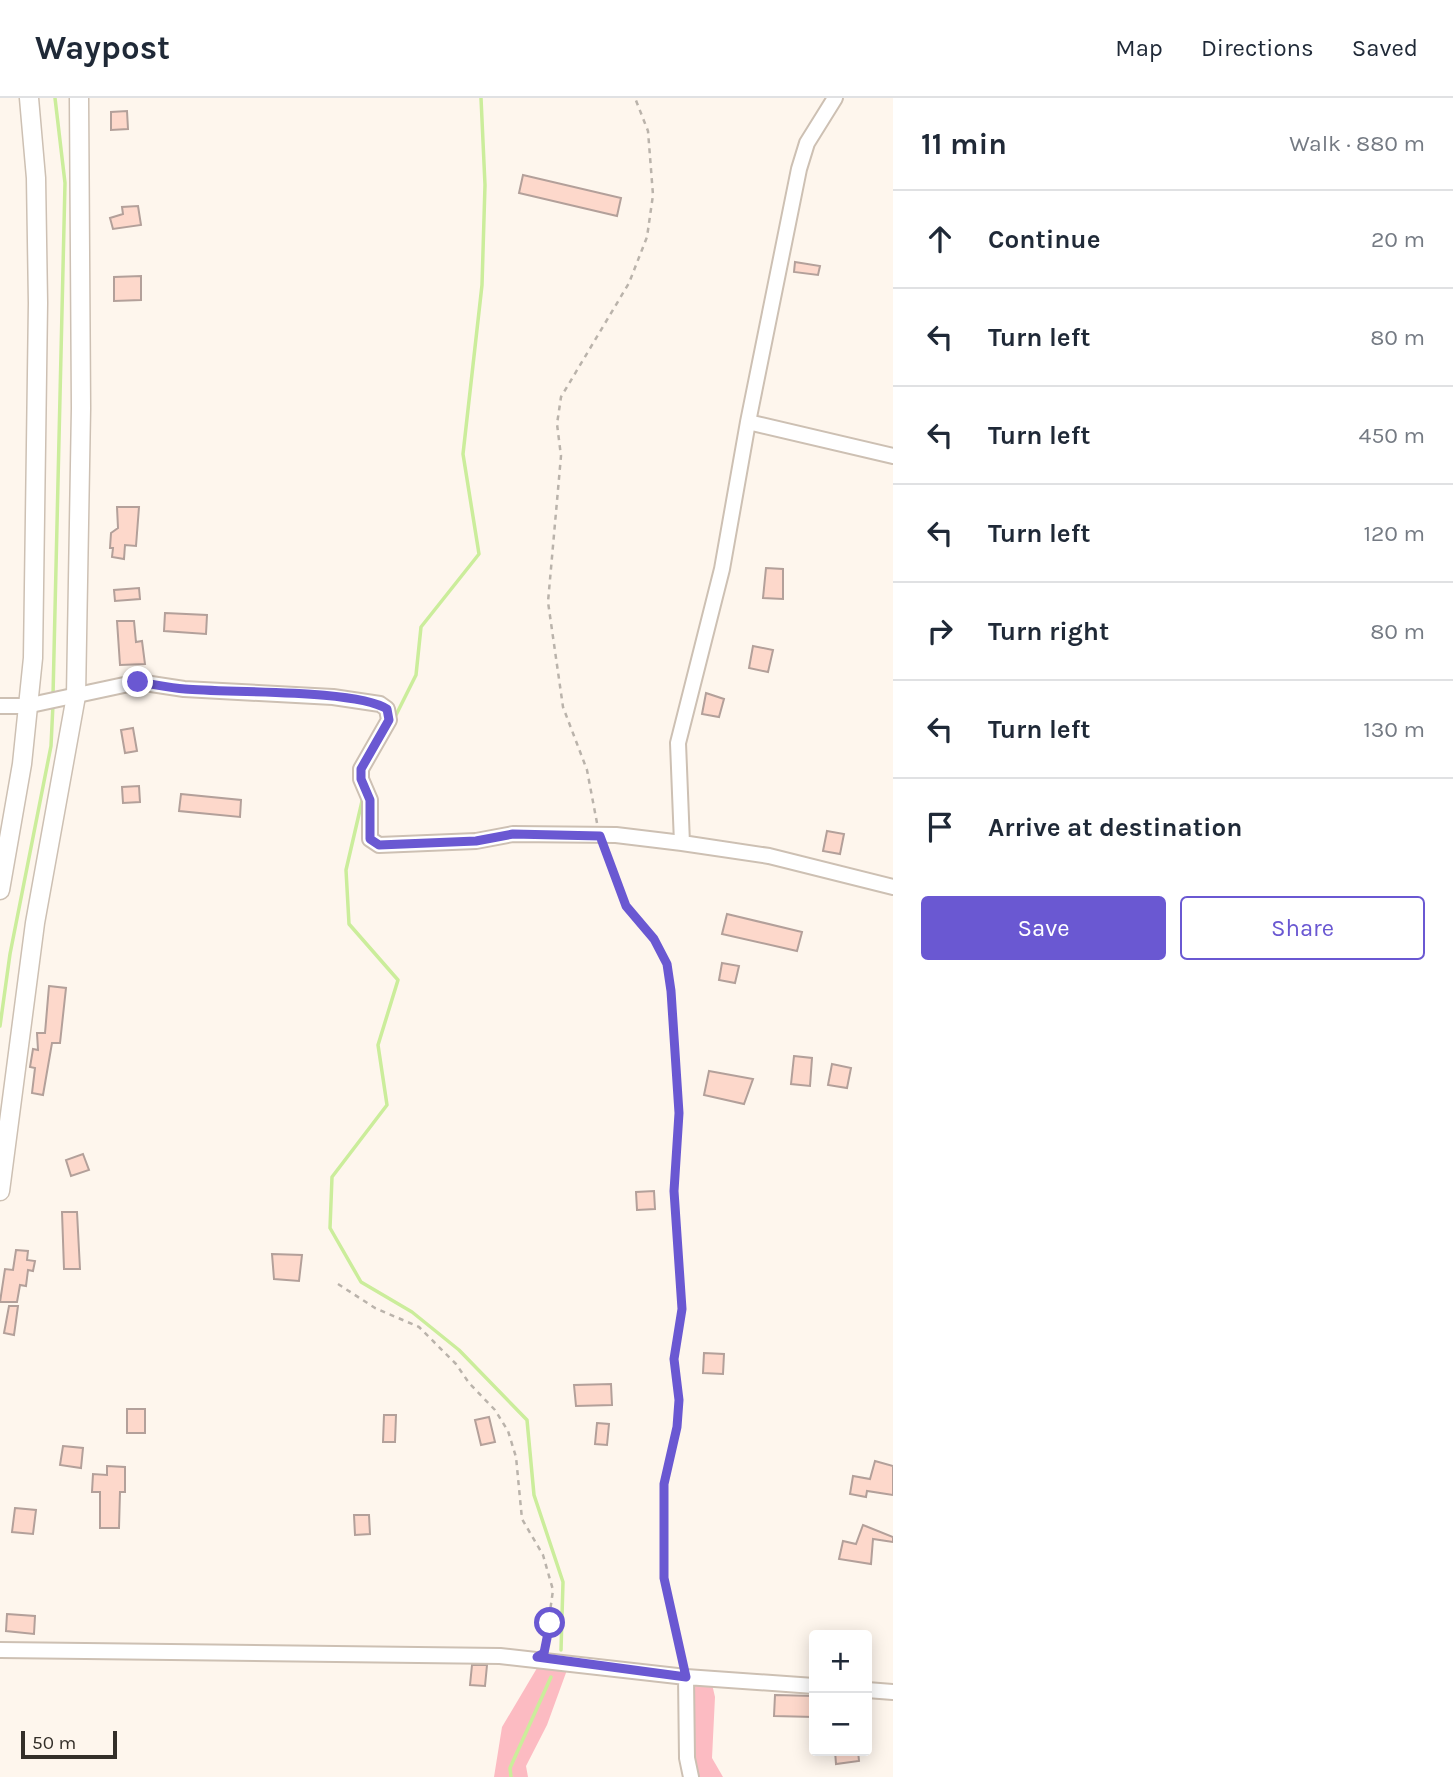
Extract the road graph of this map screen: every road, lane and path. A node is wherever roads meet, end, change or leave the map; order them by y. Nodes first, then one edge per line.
1 (29, 98) edge
2 (79, 98) edge
3 (635, 98) edge
4 (835, 98) edge
5 (748, 422) junction
6 (893, 456) edge
7 (71, 697) junction
8 (0, 706) edge
9 (26, 706) junction
10 (600, 836) junction
11 (682, 843) junction
12 (893, 887) edge
13 (0, 890) edge
14 (0, 1191) edge
15 (338, 1284) dead end
16 (0, 1650) edge
17 (537, 1657) junction
18 (686, 1677) junction
19 (809, 1686) edge
20 (872, 1690) edge
21 (893, 1692) edge
22 (691, 1777) edge

1 - 9 main road
2 - 7 main road
3 - 10 path
4 - 5 street
5 - 6 street
5 - 11 street
7 - 9 street
7 - 10 street
7 - 14 main road
8 - 9 street
9 - 13 main road
10 - 11 street
10 - 18 path
11 - 12 street
15 - 17 path
16 - 17 street
17 - 18 street
18 - 19 street
18 - 22 street
20 - 21 street

